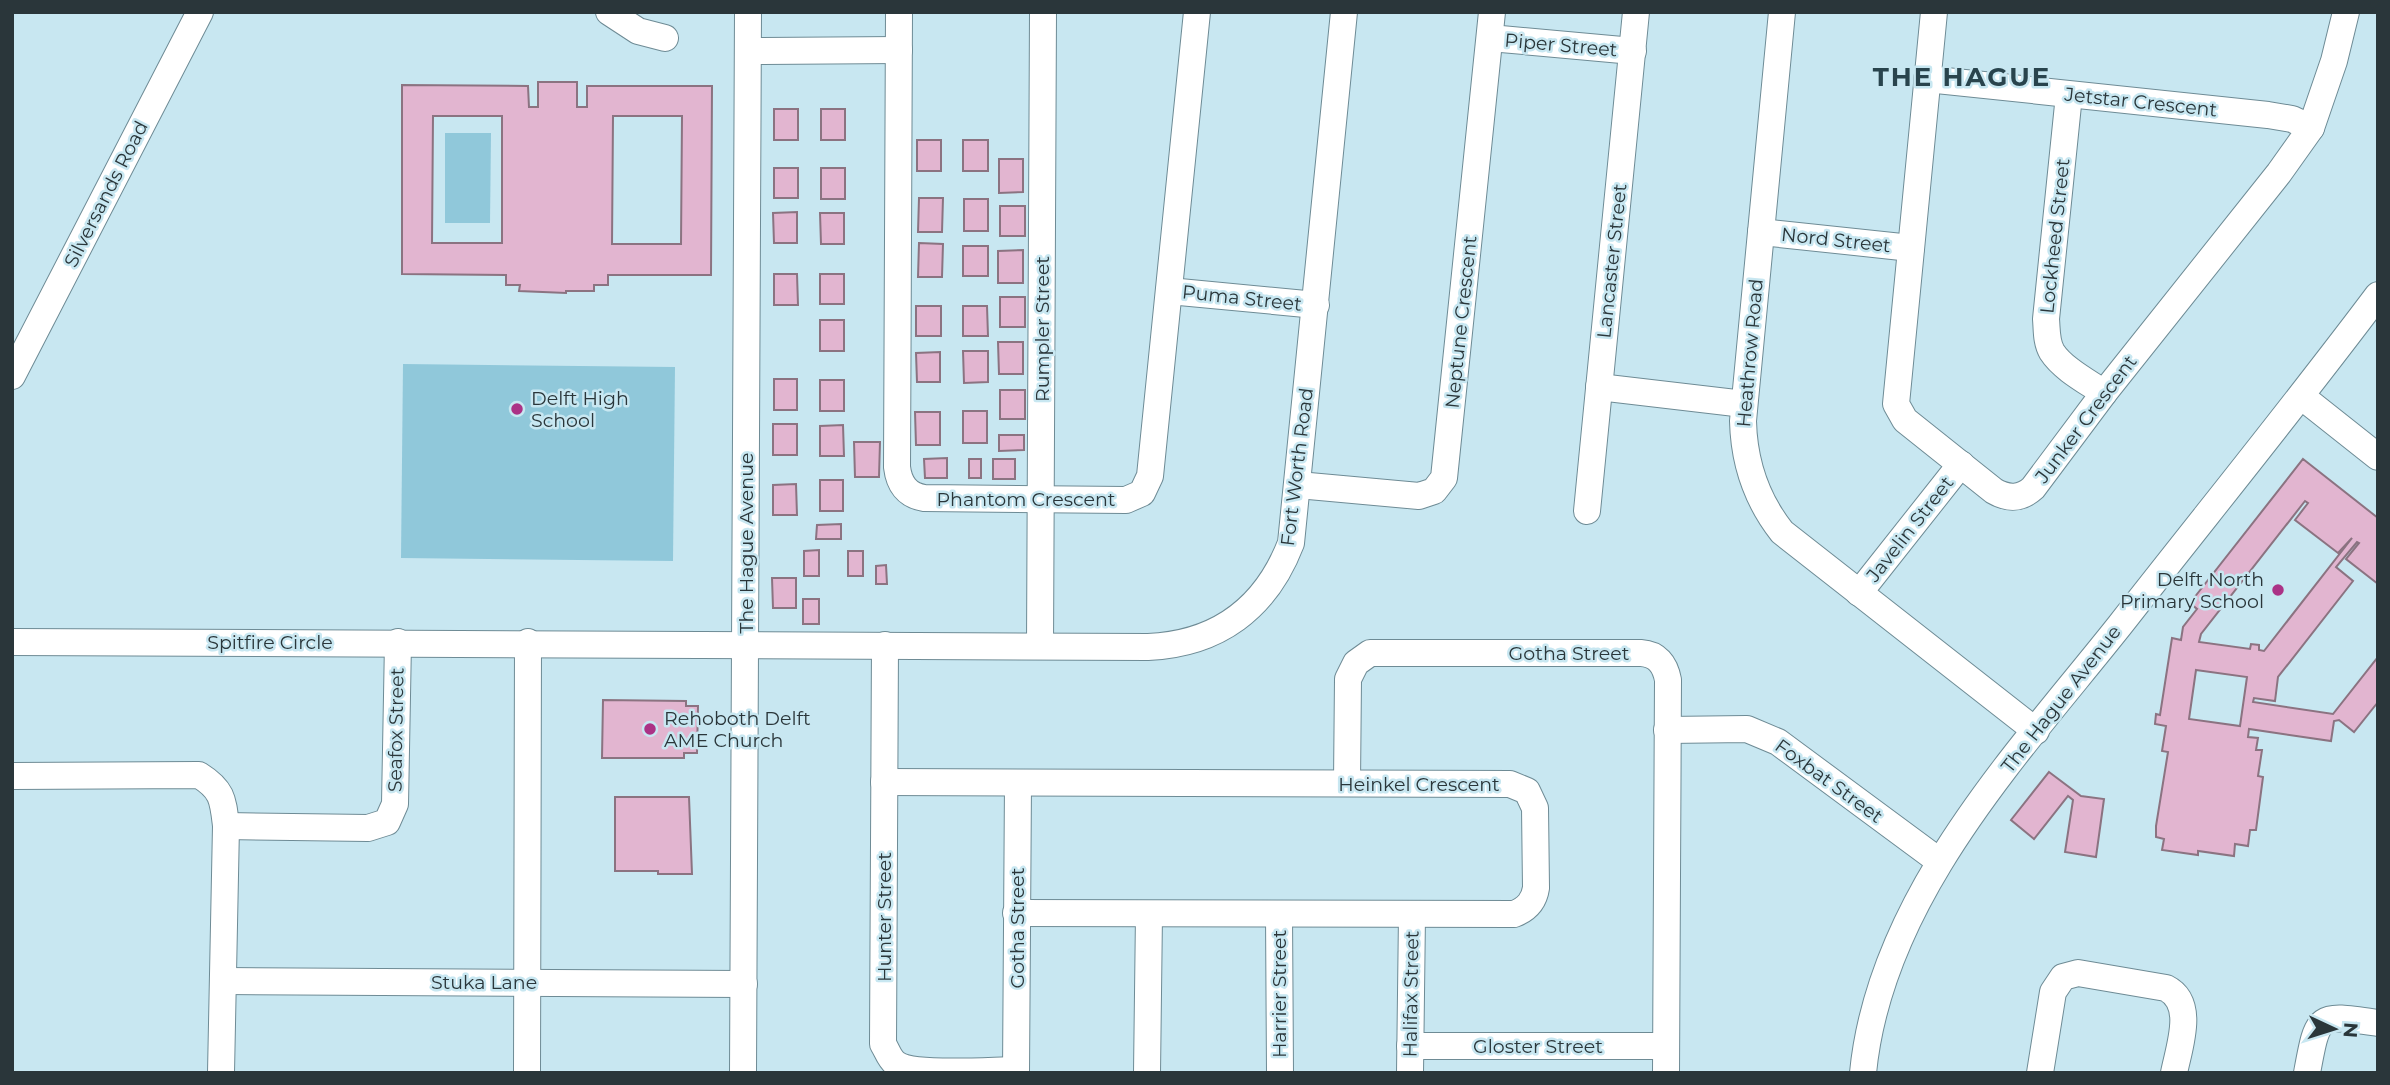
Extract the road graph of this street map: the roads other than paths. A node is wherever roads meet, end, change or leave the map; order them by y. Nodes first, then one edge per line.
1 (200, 12) edge
2 (609, 12) edge
3 (748, 12) edge
4 (899, 12) edge
5 (1043, 12) edge
6 (1197, 12) edge
7 (1344, 12) edge
8 (1636, 12) edge
9 (1782, 12) edge
10 (1934, 12) edge
11 (2346, 12) edge
12 (1491, 25) edge
13 (665, 38) dead end
14 (899, 50) junction
15 (748, 51) junction
16 (1633, 51) junction
17 (1927, 79) junction
18 (2069, 94) junction
19 (2311, 128) junction
20 (1761, 232) junction
21 (1911, 248) junction
22 (1169, 291) junction
23 (2378, 295) edge
24 (1316, 305) junction
25 (12, 376) edge
26 (1599, 387) junction
27 (2104, 393) junction
28 (2301, 396) junction
29 (1744, 404) junction
30 (2378, 457) edge
31 (1961, 464) junction
32 (1298, 485) junction
33 (1041, 499) junction
34 (1587, 510) dead end
35 (1859, 593) junction
36 (12, 642) edge
37 (397, 642) junction
38 (528, 642) junction
39 (884, 645) junction
40 (747, 646) junction
41 (1040, 646) junction
42 (1667, 730) junction
43 (2036, 731) junction
44 (12, 776) edge
45 (884, 782) junction
46 (1018, 783) junction
47 (1347, 783) junction
48 (226, 826) junction
49 (1939, 861) junction
50 (1016, 913) junction
51 (1149, 914) junction
52 (1279, 914) junction
53 (1412, 915) junction
54 (225, 981) junction
55 (528, 982) junction
56 (744, 984) junction
57 (2378, 1023) edge
58 (1410, 1046) junction
59 (1666, 1046) junction
60 (1016, 1071) edge
61 (221, 1073) edge
62 (527, 1073) edge
63 (743, 1073) edge
64 (1147, 1073) edge
65 (1280, 1073) edge
66 (1410, 1073) edge
67 (1666, 1073) edge
68 (1863, 1073) edge
69 (2040, 1073) edge
70 (2174, 1073) edge
71 (2307, 1073) edge

1 - 25 street, Silversands Road
2 - 13 street
3 - 15 street, The Hague Avenue
4 - 14 street, Phantom Crescent
5 - 33 street, Rumpler Street
6 - 22 street, Phantom Crescent
7 - 24 street, Fort Worth Road
8 - 16 street, Lancaster Street
9 - 20 street, Heathrow Road
10 - 17 street, Junker Crescent
11 - 19 street, Junker Crescent
12 - 16 street, Piper Street
12 - 32 street, Neptune Crescent
14 - 15 street
14 - 33 street, Phantom Crescent
15 - 40 street, The Hague Avenue
16 - 26 street, Lancaster Street
17 - 18 street, Jetstar Crescent
17 - 21 street, Junker Crescent
18 - 19 street, Jetstar Crescent
18 - 27 street, Lockheed Street
19 - 27 street, Junker Crescent
20 - 21 street, Nord Street
20 - 29 street, Heathrow Road
21 - 31 street, Junker Crescent
22 - 24 street, Puma Street
22 - 33 street, Phantom Crescent
23 - 28 street, The Hague Avenue
24 - 32 street, Fort Worth Road
26 - 29 street
26 - 34 street, Lancaster Street
27 - 31 street, Junker Crescent
28 - 30 street
28 - 43 street, The Hague Avenue
29 - 35 street, Heathrow Road
31 - 35 street, Javelin Street
32 - 41 street, Fort Worth Road
33 - 41 street, Rumpler Street
35 - 43 street, Heathrow Road
36 - 37 street, Spitfire Circle
37 - 38 street, Spitfire Circle
37 - 48 street, Seafox Street
38 - 40 street, Spitfire Circle
38 - 55 street
39 - 40 street, Fort Worth Road
39 - 41 street, Fort Worth Road
39 - 45 street, Hunter Street
40 - 56 street, The Hague Avenue
42 - 47 street, Gotha Street
42 - 49 street, Foxbat Street
42 - 59 street, Gotha Street
43 - 49 street, The Hague Avenue
44 - 48 street
45 - 46 street, Heinkel Crescent
45 - 60 street, Hunter Street
46 - 47 street, Heinkel Crescent
46 - 50 street, Gotha Street
47 - 53 street, Heinkel Crescent
48 - 54 street
49 - 68 street, The Hague Avenue
50 - 51 street, Heinkel Crescent
50 - 60 street, Gotha Street
51 - 52 street, Heinkel Crescent
51 - 64 street
52 - 53 street, Heinkel Crescent
52 - 65 street, Harrier Street
53 - 58 street, Halifax Street
54 - 55 street, Stuka Lane
54 - 61 street
55 - 56 street, Stuka Lane
55 - 62 street
56 - 63 street, The Hague Avenue
57 - 71 street
58 - 59 street, Gloster Street
58 - 66 street, Halifax Street
59 - 67 street, Gotha Street
69 - 70 street

